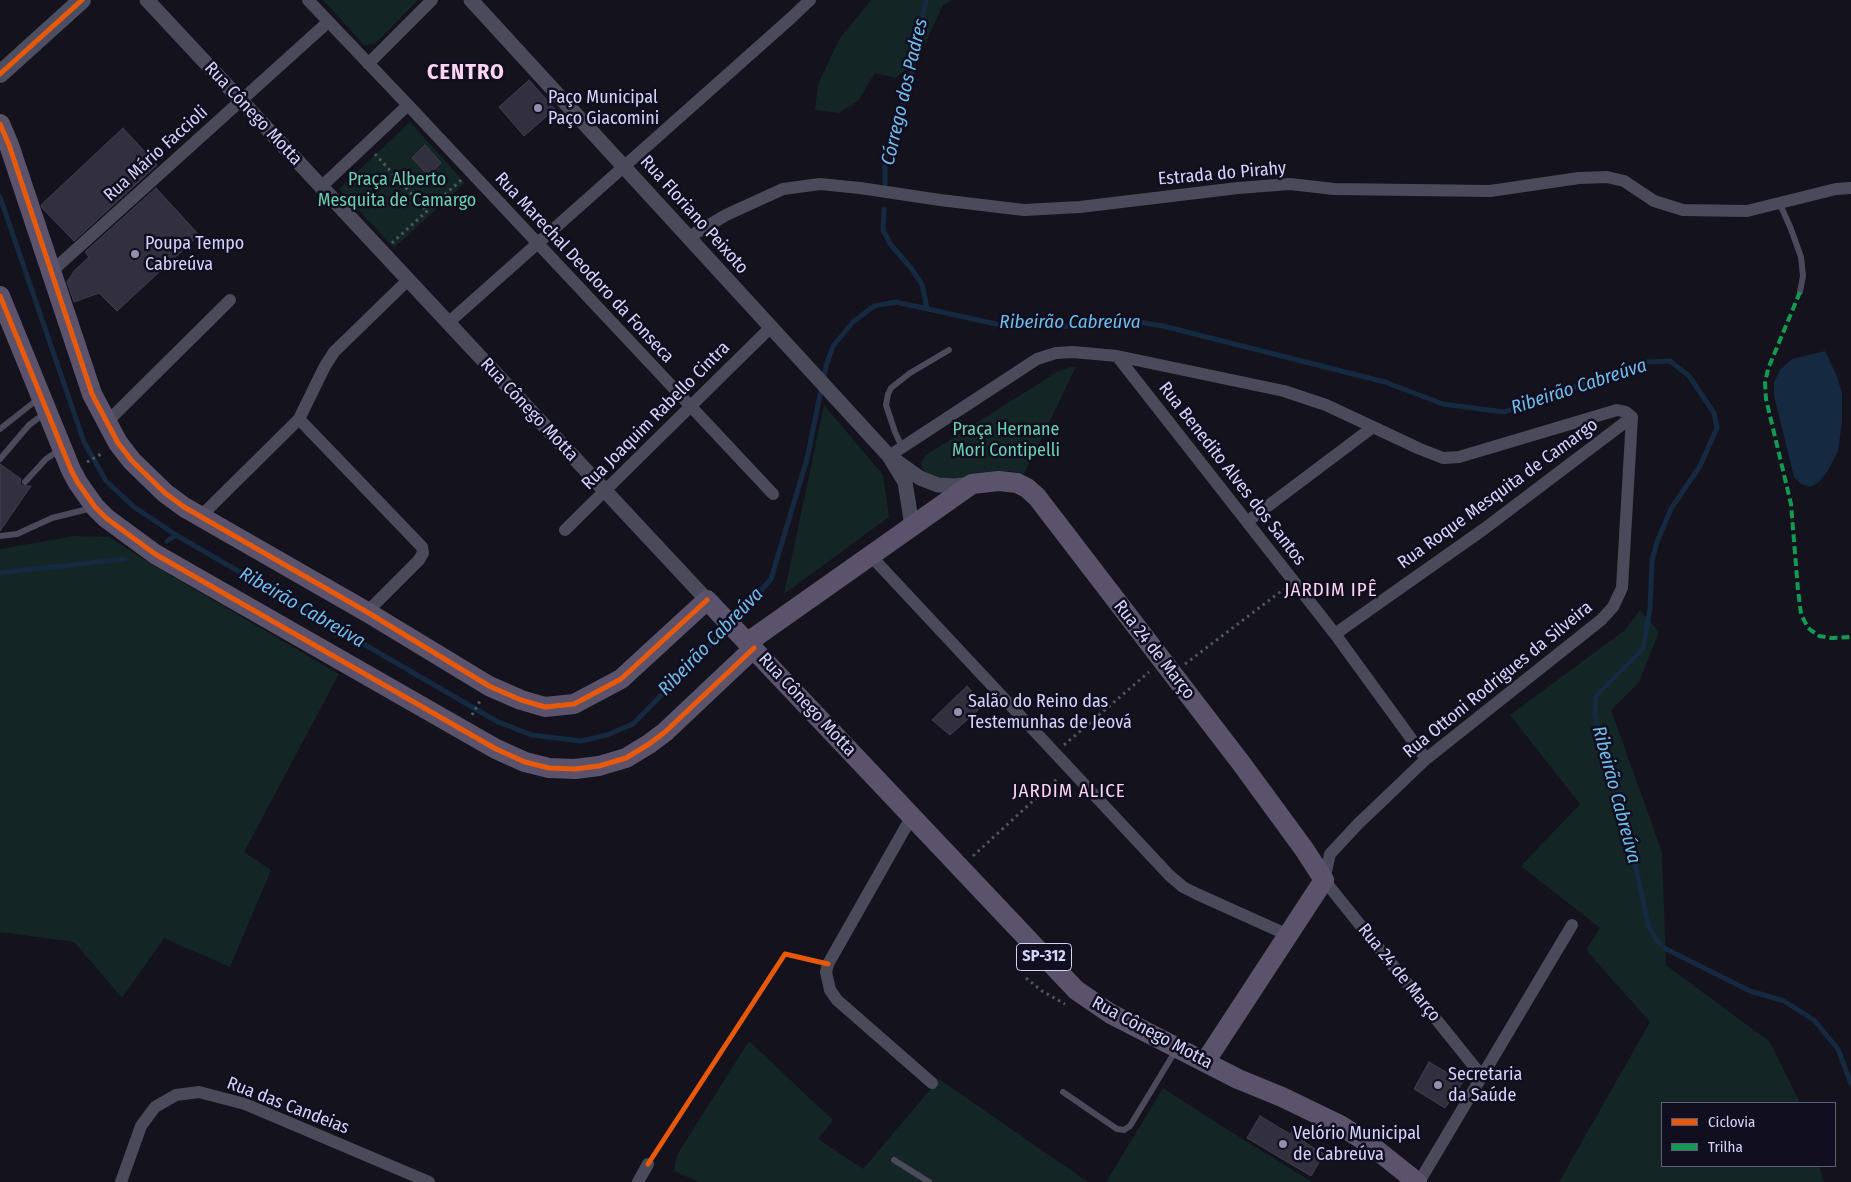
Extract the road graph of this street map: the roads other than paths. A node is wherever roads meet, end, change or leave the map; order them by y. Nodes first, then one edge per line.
1 (82, 0) edge
2 (147, 0) edge
3 (308, 0) edge
4 (432, 0) edge
5 (472, 0) edge
6 (810, 0) edge
7 (328, 22) junction
8 (368, 64) junction
9 (0, 74) edge
10 (241, 101) junction
11 (408, 105) junction
12 (0, 124) edge
13 (624, 166) junction
14 (321, 187) junction
15 (1851, 188) edge
16 (1780, 204) junction
17 (689, 237) junction
18 (537, 244) junction
19 (51, 272) junction
20 (408, 280) junction
21 (1800, 292) dead end
22 (0, 296) edge
23 (230, 300) dead end
24 (448, 323) junction
25 (771, 327) junction
26 (949, 350) dead end
27 (1117, 356) junction
28 (43, 405) junction
29 (691, 407) junction
30 (1632, 417) junction
31 (299, 419) junction
32 (107, 422) junction
33 (1373, 426) junction
34 (0, 429) edge
35 (902, 447) junction
36 (61, 448) junction
37 (889, 456) junction
38 (0, 459) edge
39 (26, 482) dead end
40 (972, 484) junction
41 (938, 485) junction
42 (605, 491) junction
43 (773, 494) dead end
44 (939, 506) junction
45 (96, 507) junction
46 (201, 516) junction
47 (1248, 521) junction
48 (912, 526) junction
49 (565, 530) dead end
50 (0, 536) edge
51 (870, 556) junction
52 (713, 607) junction
53 (367, 612) junction
54 (1335, 634) junction
55 (748, 642) junction
56 (1426, 759) junction
57 (912, 816) junction
58 (1324, 880) junction
59 (1572, 926) dead end
60 (1288, 935) junction
61 (1178, 1047) junction
62 (1205, 1062) junction
63 (1482, 1075) junction
64 (932, 1083) dead end
65 (1063, 1092) dead end
66 (894, 1160) dead end
67 (648, 1164) dead end
68 (1395, 1172) edge
69 (121, 1182) edge
70 (429, 1182) edge
71 (638, 1182) edge
72 (928, 1182) edge
73 (1418, 1182) edge

1 - 9 main road
2 - 10 street, Rua Cônego Motta
3 - 7 street, Rua Marechal Deodoro da Fonseca
4 - 8 street
5 - 13 street, Rua Floriano Peixoto
6 - 13 street
7 - 8 street, Rua Marechal Deodoro da Fonseca
7 - 10 street, Rua Mário Faccioli
8 - 11 street, Rua Marechal Deodoro da Fonseca
10 - 14 street, Rua Cônego Motta
10 - 19 street, Rua Mário Faccioli
11 - 14 street
11 - 18 street, Rua Marechal Deodoro da Fonseca
12 - 19 main road
13 - 17 street, Rua Floriano Peixoto
13 - 18 street
14 - 20 street, Rua Cônego Motta
15 - 16 street, Estrada do Pirahy
16 - 17 street, Estrada do Pirahy
16 - 21 lane
17 - 25 street, Rua Floriano Peixoto
18 - 24 street
18 - 29 street, Rua Marechal Deodoro da Fonseca
19 - 32 main road
20 - 24 street, Rua Cônego Motta
20 - 31 street
22 - 28 main road, Rua 24 de Março
23 - 32 street
24 - 42 street, Rua Cônego Motta
25 - 29 street, Rua Joaquim Rabello Cintra
25 - 37 street, Rua Floriano Peixoto
26 - 35 lane
27 - 33 street
27 - 35 street
27 - 47 street, Rua Benedito Alves dos Santos
28 - 34 lane
28 - 36 main road, Rua 24 de Março
28 - 38 lane
29 - 42 street, Rua Joaquim Rabello Cintra
29 - 43 street, Rua Marechal Deodoro da Fonseca
30 - 33 street
30 - 54 street, Rua Roque Mesquita de Camargo
30 - 56 street, Rua Ottoni Rodrigues da Silveira
31 - 46 street
31 - 53 street
32 - 46 main road
33 - 47 street
35 - 37 street
36 - 39 lane
36 - 45 main road, Rua 24 de Março
37 - 41 street
37 - 48 street
40 - 41 street
40 - 44 main road, Rua 24 de Março
40 - 58 main road, Rua 24 de Março
41 - 44 street
42 - 49 street, Rua Joaquim Rabello Cintra
42 - 52 street, Rua Cônego Motta
44 - 48 main road, Rua 24 de Março
45 - 50 lane
45 - 55 main road, Rua 24 de Março
46 - 53 main road
47 - 54 street, Rua Benedito Alves dos Santos
48 - 51 main road, Rua 24 de Março
51 - 55 main road, Rua 24 de Março
51 - 60 street
52 - 53 main road
52 - 55 main road, Rua Cônego Motta / SP-312
54 - 56 street, Rua Benedito Alves dos Santos
55 - 57 main road, Rua Cônego Motta / SP-312
56 - 58 street, Rua Ottoni Rodrigues da Silveira
57 - 61 main road, Rua Cônego Motta / SP-312
57 - 64 street
58 - 60 main road
58 - 63 street, Rua 24 de Março
59 - 63 street
60 - 62 main road
61 - 62 main road, Rua Cônego Motta / SP-312
61 - 65 lane
62 - 68 main road, Rua Cônego Motta / SP-312
63 - 73 street
66 - 72 lane
67 - 71 street
68 - 73 main road, Rua Cônego Motta / SP-312
69 - 70 street, Rua das Candeias

